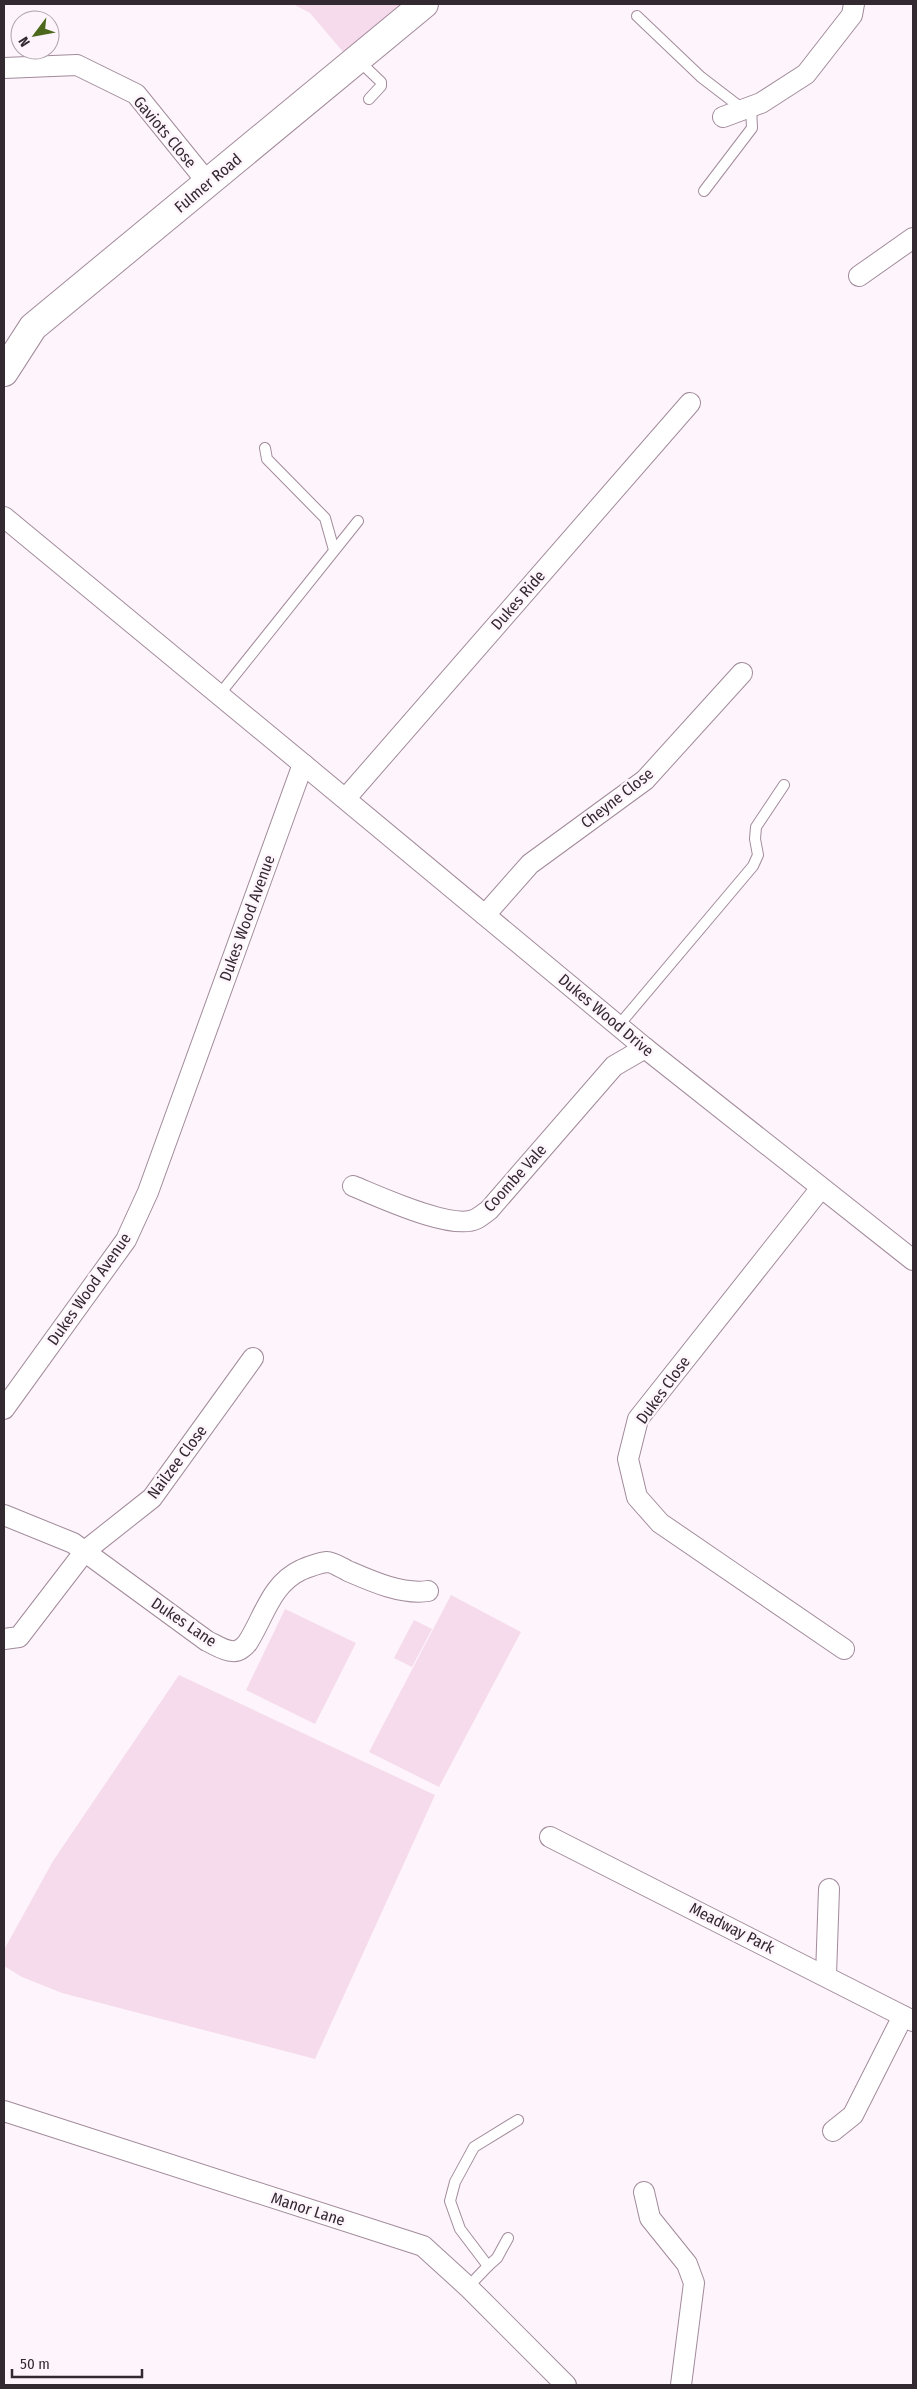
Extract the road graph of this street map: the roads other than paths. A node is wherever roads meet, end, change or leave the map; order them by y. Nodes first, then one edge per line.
1 (424, 4) edge
2 (854, 4) edge
3 (637, 16) dead end
4 (358, 59) junction
5 (4, 68) edge
6 (369, 100) dead end
7 (747, 108) junction
8 (724, 118) dead end
9 (208, 183) junction
10 (704, 191) dead end
11 (913, 238) edge
12 (859, 276) dead end
13 (4, 372) edge
14 (690, 403) dead end
15 (265, 448) dead end
16 (4, 517) edge
17 (358, 521) dead end
18 (334, 550) junction
19 (742, 674) dead end
20 (219, 694) junction
21 (303, 764) junction
22 (784, 785) dead end
23 (346, 798) junction
24 (485, 915) junction
25 (618, 1025) junction
26 (645, 1048) junction
27 (353, 1186) dead end
28 (820, 1188) junction
29 (913, 1260) edge
30 (253, 1358) dead end
31 (4, 1409) edge
32 (4, 1515) edge
33 (85, 1551) junction
34 (428, 1591) dead end
35 (4, 1639) edge
36 (844, 1649) dead end
37 (550, 1837) dead end
38 (829, 1889) dead end
39 (826, 1975) junction
40 (908, 2018) edge
41 (4, 2111) edge
42 (518, 2120) dead end
43 (833, 2131) dead end
44 (644, 2192) dead end
45 (508, 2238) dead end
46 (488, 2266) junction
47 (468, 2287) junction
48 (566, 2385) edge
49 (681, 2385) edge

1 - 4 street, Fulmer Road
2 - 7 street
3 - 7 lane
4 - 6 lane
4 - 9 street, Fulmer Road
5 - 9 street, Gaviots Close
7 - 8 street
7 - 10 lane
9 - 13 street, Fulmer Road
11 - 12 street
14 - 23 street, Dukes Ride
15 - 18 lane
16 - 20 street
17 - 18 lane
18 - 20 lane
19 - 24 street, Cheyne Close
20 - 21 street
21 - 23 street, Dukes Wood Drive
21 - 31 street, Dukes Wood Avenue
22 - 25 lane
23 - 24 street, Dukes Wood Drive
24 - 25 street, Dukes Wood Drive
25 - 26 street, Dukes Wood Drive
26 - 27 street, Coombe Vale
26 - 28 street, Dukes Wood Drive
28 - 29 street, Dukes Wood Drive
28 - 36 street, Dukes Close
30 - 33 street, Nailzee Close
32 - 33 street, Dukes Lane
33 - 34 street, Dukes Lane
33 - 35 street, Nailzee Close
37 - 39 street, Meadway Park
38 - 39 street
39 - 40 street, Meadway Park
40 - 43 street
41 - 47 street, Manor Lane
42 - 46 lane
44 - 49 street
45 - 46 lane
46 - 47 lane
47 - 48 street, Manor Lane

